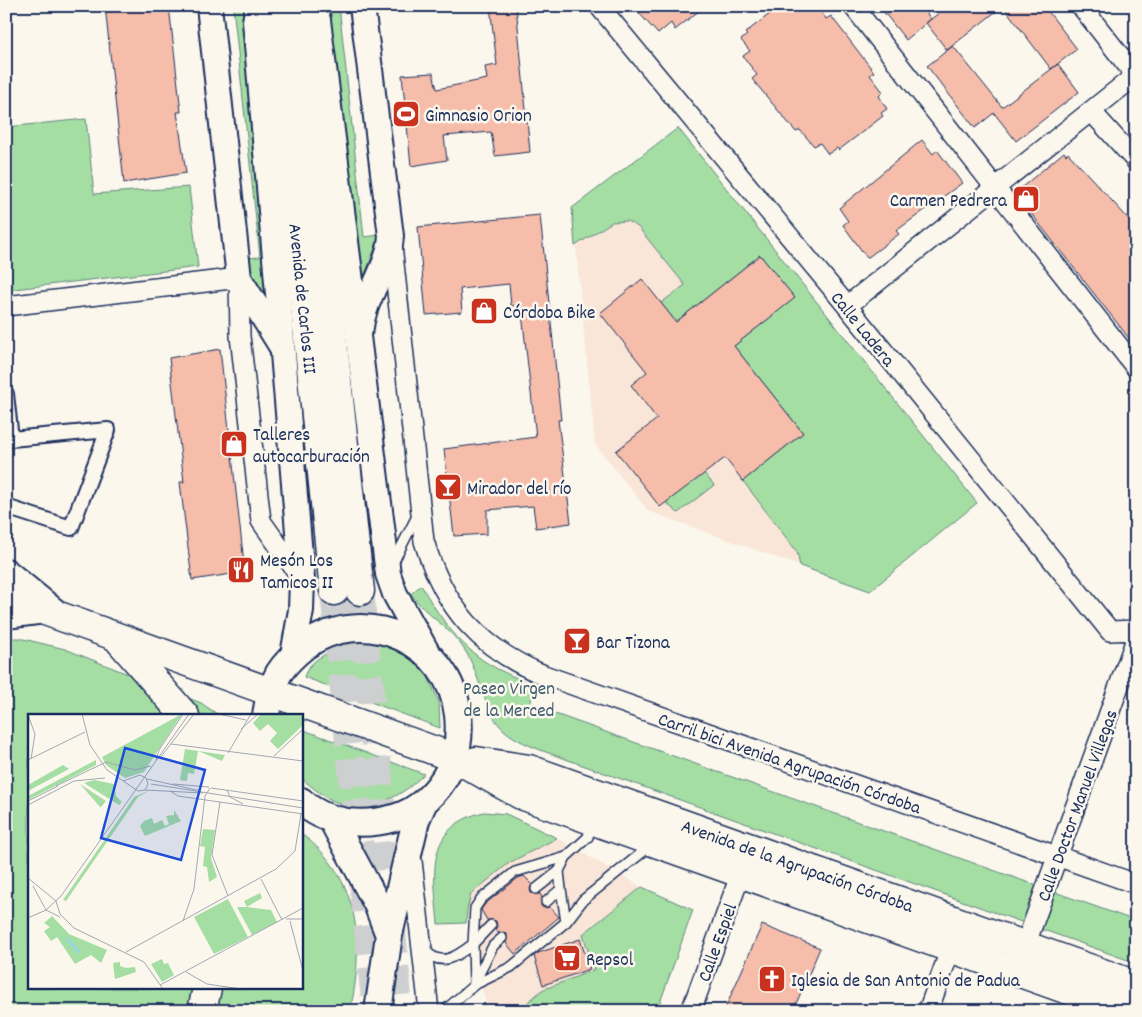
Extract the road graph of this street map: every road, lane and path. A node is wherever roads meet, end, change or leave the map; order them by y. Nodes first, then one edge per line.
1 (209, 6) edge
2 (258, 6) edge
3 (274, 6) edge
4 (296, 6) edge
5 (315, 6) edge
6 (362, 6) edge
7 (599, 6) edge
8 (853, 6) edge
9 (1081, 6) edge
10 (1136, 75) edge
11 (1091, 111) junction
12 (1136, 161) edge
13 (994, 188) junction
14 (391, 236) junction
15 (239, 278) junction
16 (6, 306) edge
17 (847, 306) junction
18 (359, 349) junction
19 (284, 350) junction
20 (1136, 368) edge
21 (6, 394) edge
22 (6, 507) edge
23 (419, 510) junction
24 (6, 571) edge
25 (388, 574) junction
26 (302, 579) junction
27 (6, 597) edge
28 (54, 615) junction
29 (6, 616) edge
30 (1136, 630) edge
31 (118, 638) junction
32 (1136, 638) edge
33 (427, 652) junction
34 (293, 655) junction
35 (268, 704) edge
36 (183, 714) edge
37 (455, 758) junction
38 (302, 802) edge
39 (424, 802) junction
40 (579, 816) junction
41 (331, 818) junction
42 (410, 845) junction
43 (667, 847) junction
44 (1058, 856) junction
45 (566, 857) junction
46 (559, 870) junction
47 (740, 873) junction
48 (1136, 884) edge
49 (561, 889) junction
50 (536, 890) dead end
51 (546, 902) dead end
52 (566, 922) junction
53 (960, 922) junction
54 (491, 925) dead end
55 (389, 935) junction
56 (502, 938) dead end
57 (421, 944) junction
58 (473, 944) junction
59 (1025, 945) junction
60 (951, 948) junction
61 (1016, 971) junction
62 (474, 984) junction
63 (1136, 985) edge
64 (207, 990) edge
65 (202, 1011) edge
66 (378, 1011) edge
67 (429, 1011) edge
68 (444, 1011) edge
69 (691, 1011) edge
70 (928, 1011) edge
71 (1126, 1011) edge

1 - 15 street, Avenida de Carlos III
2 - 19 street, Avenida de Carlos III
3 - 4 main road, Avenida de Carlos III
5 - 18 street
6 - 14 street
7 - 17 street, Calle Ladera
8 - 13 street
9 - 10 street
10 - 11 street
11 - 12 street
11 - 13 street
13 - 17 street
13 - 20 street
14 - 18 street
14 - 23 street
15 - 16 street
15 - 19 street, Avenida de Carlos III
15 - 26 street, Avenida de Carlos III
17 - 30 street, Calle Ladera
18 - 25 street
19 - 26 street, Avenida de Carlos III
21 - 22 street
23 - 25 lane
23 - 44 street, Carril bici Avenida Agrupación Córdoba
24 - 28 street, Avenida de la Agrupación Córdoba
25 - 33 street
26 - 34 street, Avenida de Carlos III
27 - 28 main road, Avenida de la Agrupación Córdoba
28 - 29 street, Avenida de la Agrupación Córdoba
28 - 31 main road, Avenida de la Agrupación Córdoba
31 - 35 main road, Avenida de la Agrupación Córdoba
31 - 36 main road
32 - 44 street, Calle Doctor Manuel Villegas
33 - 34 main road
33 - 37 main road
34 - 35 main road
35 - 37 main road, Avenida de la Agrupación Córdoba
37 - 39 main road
37 - 40 main road, Avenida de la Agrupación Córdoba
37 - 53 main road, Avenida de la Agrupación Córdoba
38 - 41 main road
39 - 41 main road
39 - 42 main road
40 - 43 main road, Avenida de la Agrupación Córdoba
40 - 45 lane
41 - 55 main road
42 - 55 main road
42 - 57 street
43 - 47 main road, Avenida de la Agrupación Córdoba
43 - 52 lane
44 - 48 street, Carril bici Avenida Agrupación Córdoba
44 - 59 street, Calle Doctor Manuel Villegas
45 - 46 lane
45 - 58 lane
46 - 49 lane
46 - 50 lane
47 - 60 main road, Avenida de la Agrupación Córdoba
47 - 69 street, Calle Espiel
49 - 51 lane
49 - 52 lane
52 - 62 lane
53 - 59 main road, Avenida de la Agrupación Córdoba
53 - 60 street
54 - 58 lane
55 - 66 main road
56 - 62 lane
57 - 58 lane
57 - 67 street
58 - 62 lane
59 - 61 street, Calle Doctor Manuel Villegas
59 - 63 main road, Avenida de la Agrupación Córdoba
60 - 61 main road, Avenida de la Agrupación Córdoba
60 - 70 street
61 - 71 main road, Avenida de la Agrupación Córdoba
62 - 68 lane
64 - 65 main road

